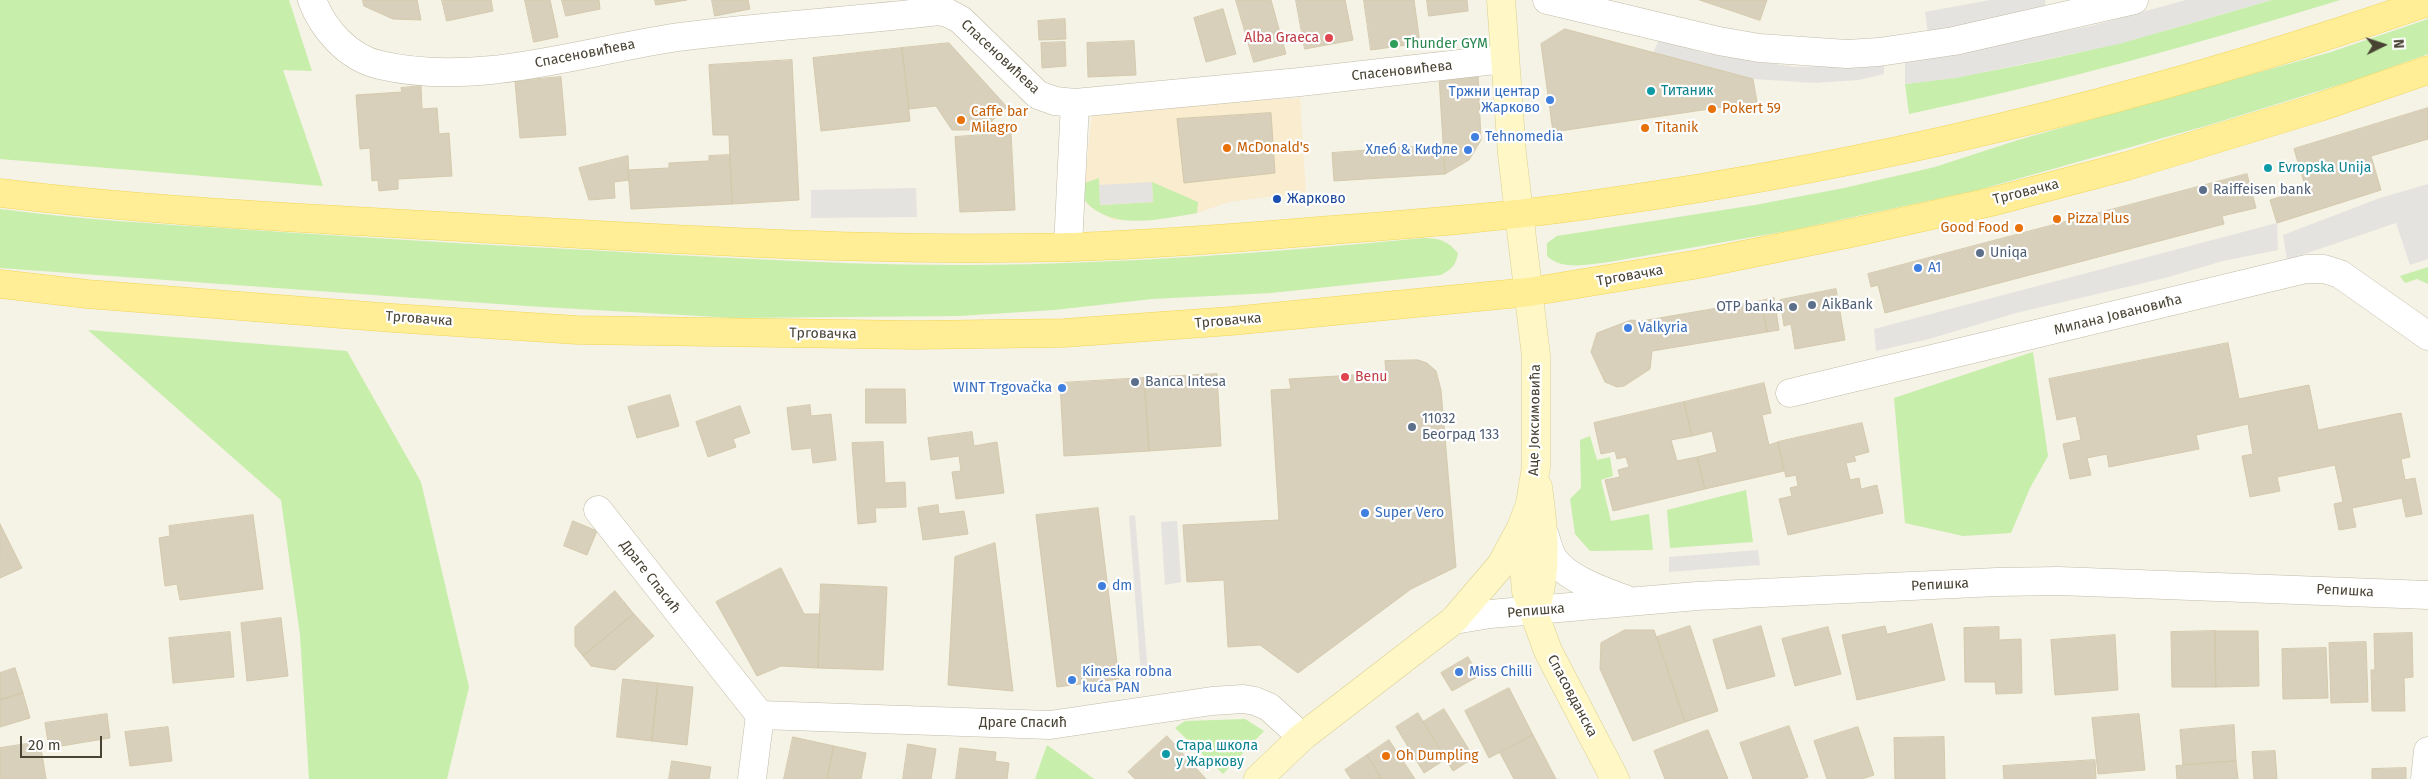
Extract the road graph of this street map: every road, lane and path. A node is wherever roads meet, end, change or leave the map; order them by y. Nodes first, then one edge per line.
1 (312, 0) edge
2 (1501, 0) edge
3 (1547, 0) edge
4 (2134, 0) edge
5 (2428, 2) edge
6 (1504, 59) junction
7 (2428, 70) edge
8 (1075, 103) junction
9 (9, 194) edge
10 (1520, 214) junction
11 (1068, 247) junction
12 (10, 286) edge
13 (1529, 292) junction
14 (2428, 336) edge
15 (1790, 393) dead end
16 (598, 510) dead end
17 (1533, 532) junction
18 (2428, 595) edge
19 (1632, 601) junction
20 (1535, 611) junction
21 (1454, 620) junction
22 (760, 715) junction
23 (1302, 737) junction
24 (2428, 751) edge
25 (752, 779) edge
26 (1258, 779) edge
27 (1616, 779) edge
28 (2425, 779) edge

1 - 8 street, Спасеновићева
2 - 6 main road, Аце Јоксимовића
3 - 4 street
5 - 10 main road
6 - 8 street, Спасеновићева
6 - 10 main road, Аце Јоксимовића
7 - 13 main road, Трговачка
8 - 11 street
9 - 11 main road
10 - 11 main road
10 - 13 main road, Аце Јоксимовића
12 - 13 main road, Трговачка
13 - 17 main road, Аце Јоксимовића
14 - 15 street, Милана Јовановића
16 - 22 street, Драге Спасић
17 - 19 street
17 - 20 main road
17 - 21 main road, Аце Јоксимовића
18 - 19 street, Репишка
19 - 20 street, Репишка
20 - 21 street, Репишка
20 - 27 main road, Спасовданска
21 - 23 main road, Аце Јоксимовића
22 - 23 street, Драге Спасић
22 - 25 street
23 - 26 main road, Аце Јоксимовића
24 - 28 street

